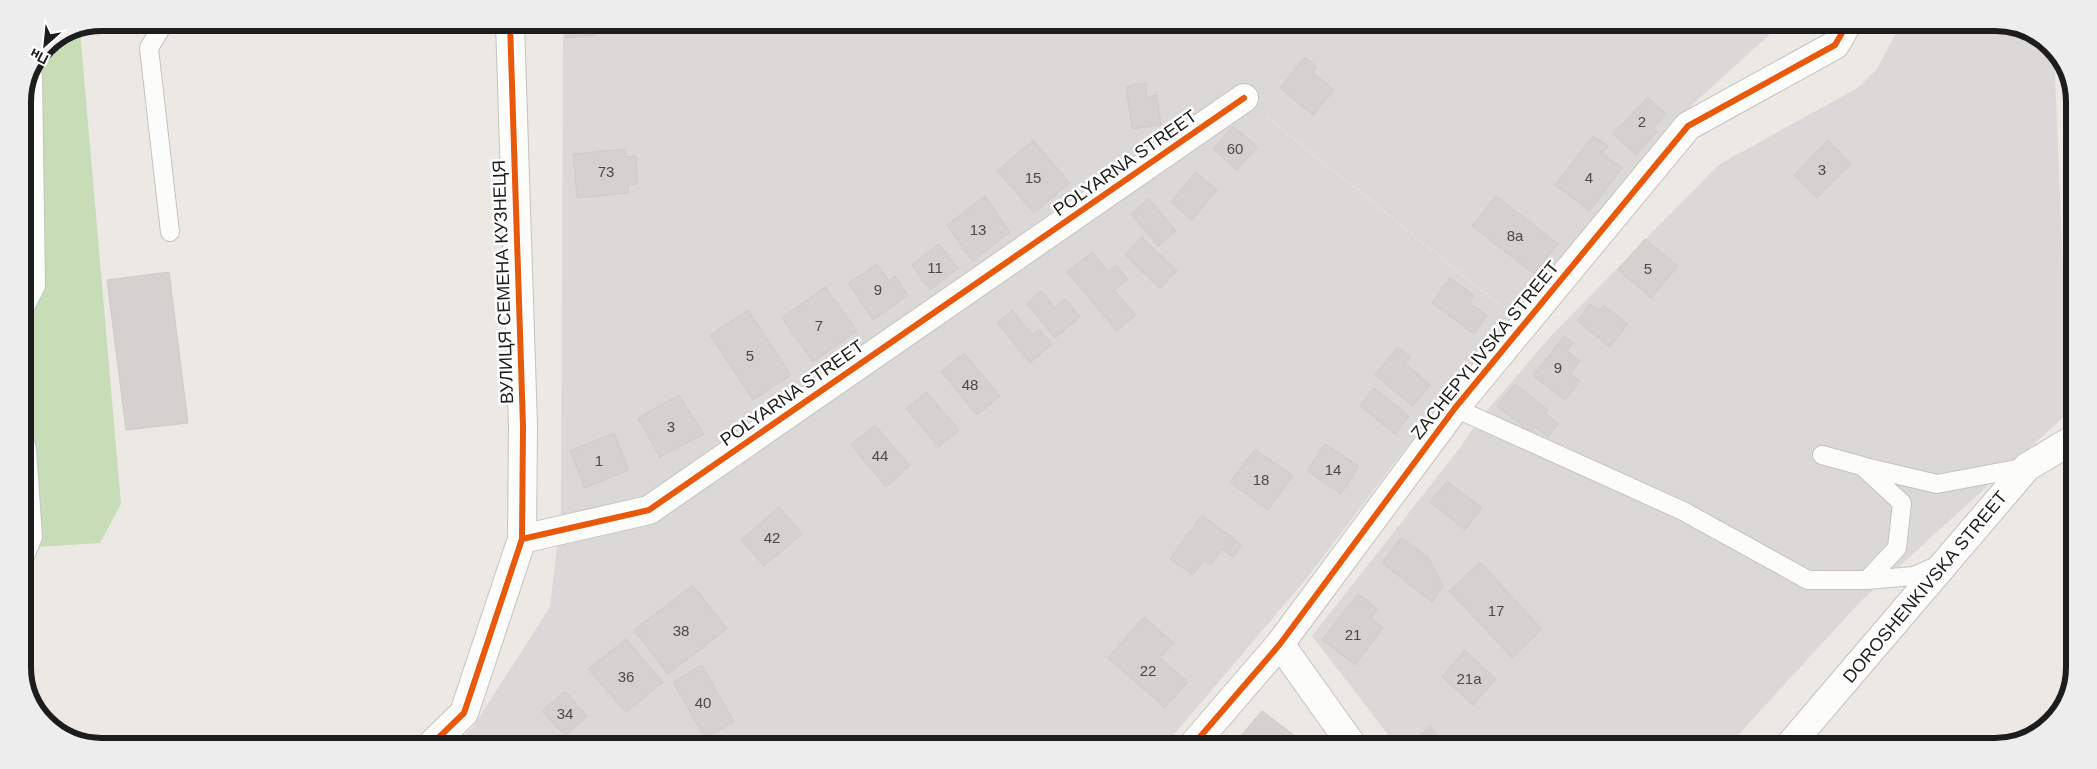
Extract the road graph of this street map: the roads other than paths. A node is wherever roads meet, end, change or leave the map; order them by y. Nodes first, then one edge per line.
1 (159, 31) edge
2 (510, 31) edge
3 (1843, 31) edge
4 (33, 87) edge
5 (1244, 98) road end
6 (170, 232) dead end
7 (31, 296) edge
8 (1455, 408) junction
9 (2066, 443) edge
10 (1822, 455) dead end
11 (1862, 466) junction
12 (2027, 466) junction
13 (31, 519) edge
14 (522, 539) junction
15 (31, 540) edge
16 (1947, 562) junction
17 (1867, 580) junction
18 (1280, 644) junction
19 (438, 738) edge
20 (1199, 738) edge
21 (1347, 738) edge
22 (1796, 738) edge

1 - 6 lane
2 - 14 street, ВУЛИЦЯ СЕМЕНА КУЗНЕЦЯ
3 - 8 street, ZACHEPYLIVSKA STREET
4 - 7 lane
5 - 14 street, POLYARNA STREET
8 - 17 lane
8 - 18 street, ZACHEPYLIVSKA STREET
9 - 12 street, DOROSHENKIVSKA STREET
10 - 11 lane
11 - 12 lane
11 - 17 lane
12 - 16 street, DOROSHENKIVSKA STREET
13 - 15 lane
14 - 19 street
16 - 17 lane
16 - 22 street, DOROSHENKIVSKA STREET
18 - 20 street, ZACHEPYLIVSKA STREET
18 - 21 street

